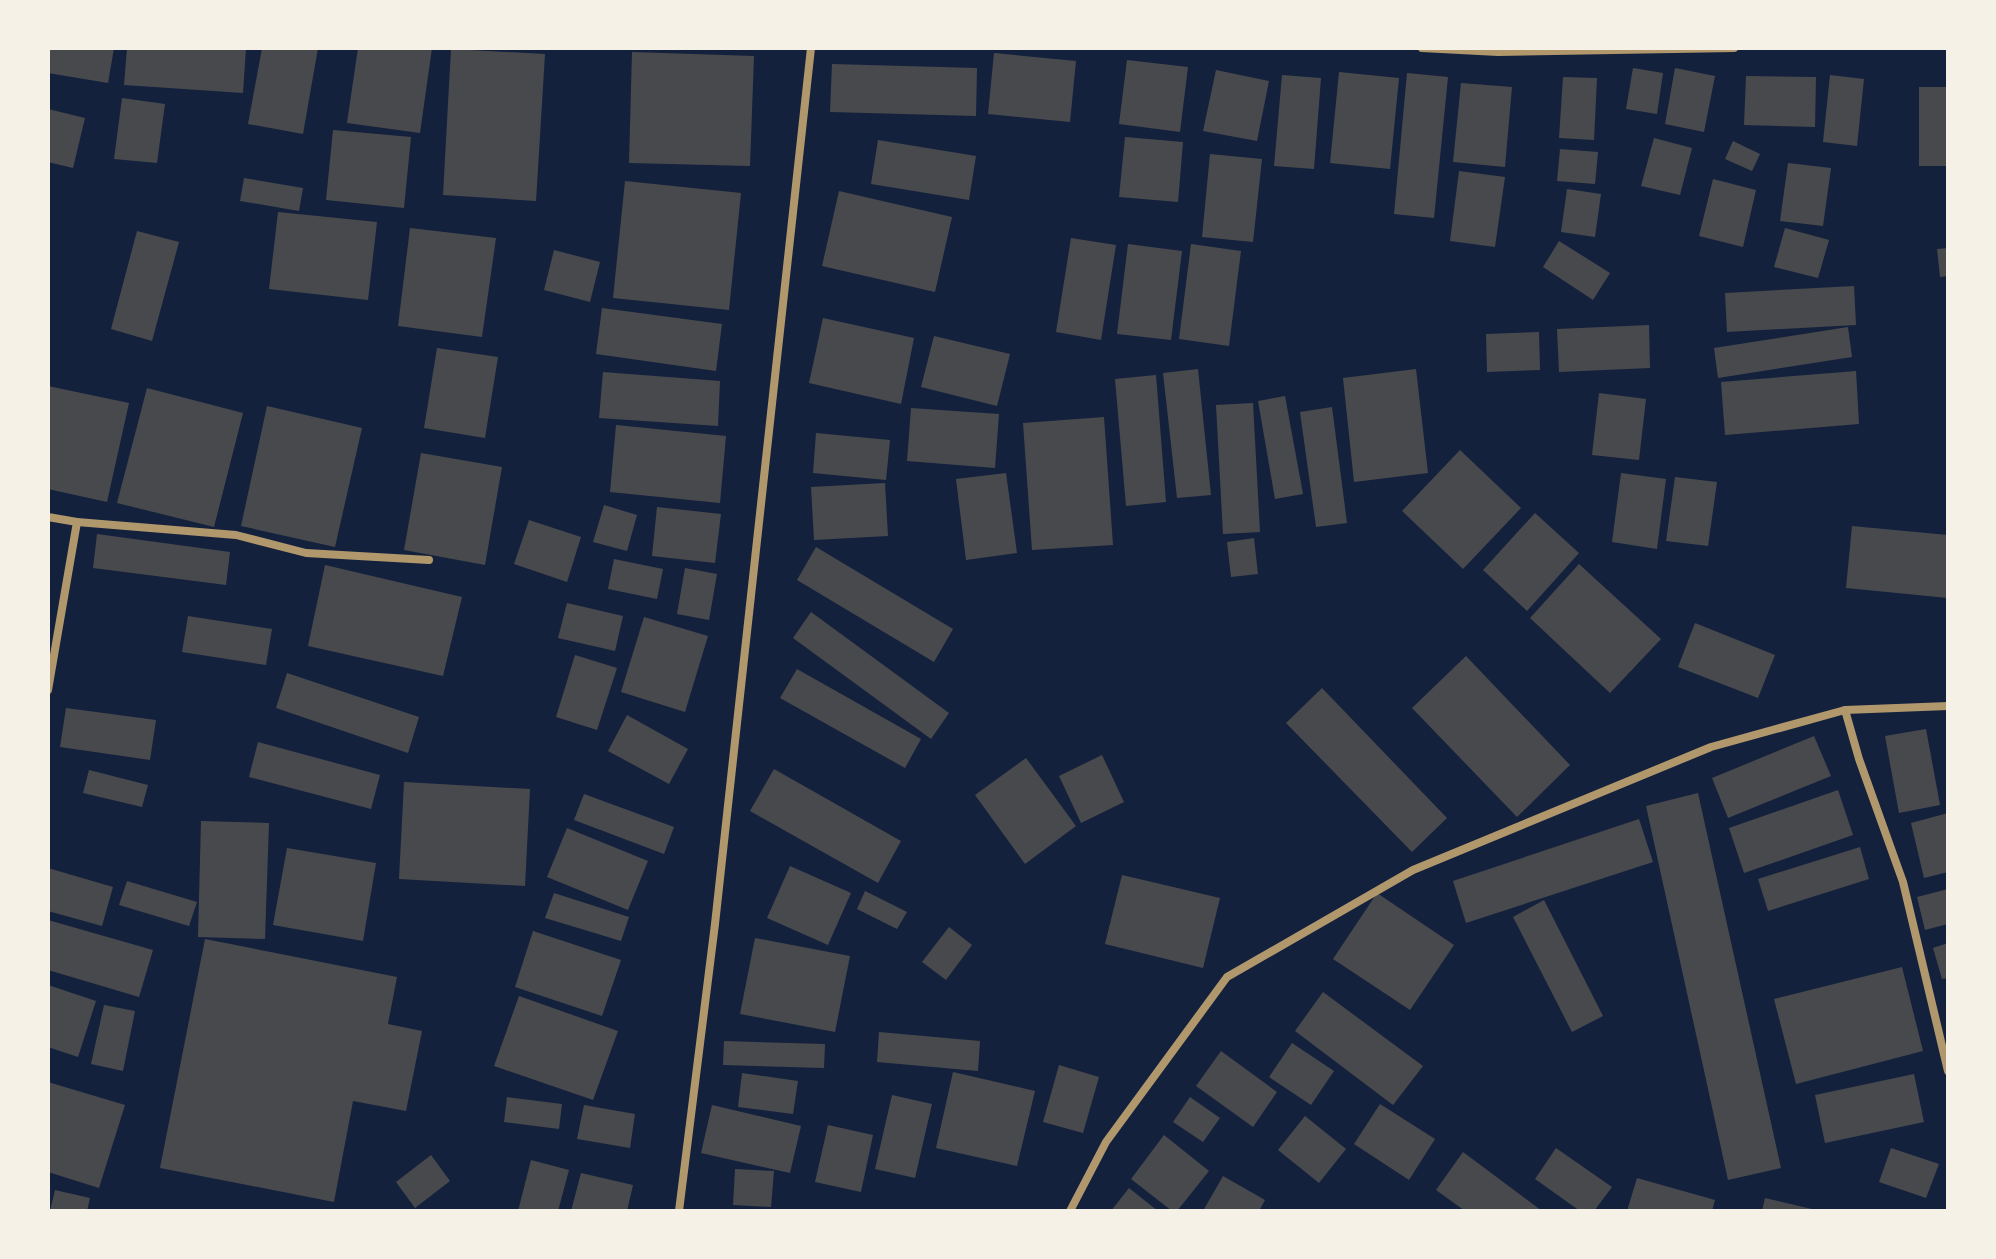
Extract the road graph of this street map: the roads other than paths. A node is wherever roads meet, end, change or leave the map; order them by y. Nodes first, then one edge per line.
1 (811, 48) edge
2 (1422, 48) edge
3 (1734, 48) edge
4 (48, 517) edge
5 (77, 522) junction
6 (429, 560) dead end
7 (48, 690) edge
8 (1948, 706) edge
9 (1845, 710) junction
10 (1948, 1071) edge
11 (679, 1211) edge
12 (1070, 1211) edge

1 - 11 street
2 - 3 street
4 - 5 street
5 - 6 street
5 - 7 street
8 - 9 street
9 - 10 street
9 - 12 street

